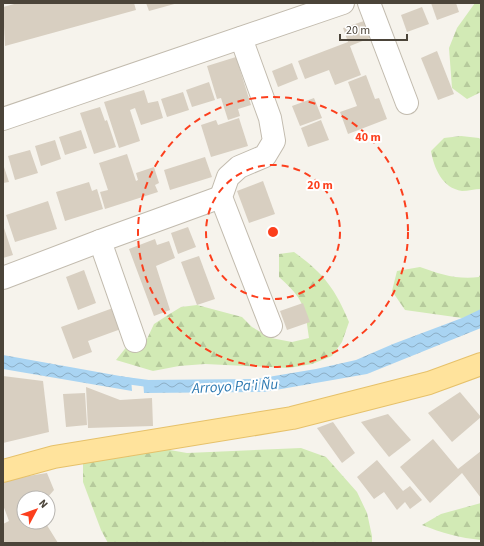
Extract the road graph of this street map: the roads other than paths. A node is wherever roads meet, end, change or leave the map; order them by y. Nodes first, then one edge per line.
1 (343, 3) edge
2 (369, 3) edge
3 (240, 38) junction
4 (407, 103) dead end
5 (3, 119) edge
6 (221, 198) junction
7 (100, 241) junction
8 (3, 278) edge
9 (271, 326) dead end
10 (135, 341) dead end
11 (481, 364) edge
12 (3, 472) edge

1 - 3 street
2 - 4 street
3 - 5 street
3 - 6 street
6 - 7 street
6 - 9 street
7 - 8 street
7 - 10 street
11 - 12 main road

